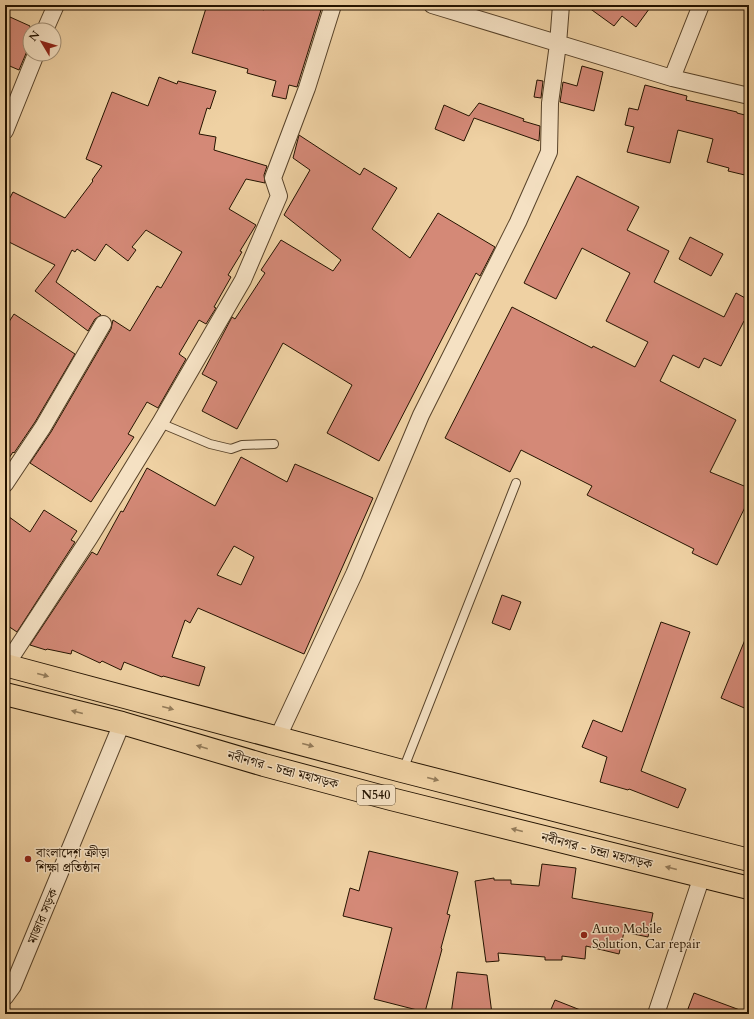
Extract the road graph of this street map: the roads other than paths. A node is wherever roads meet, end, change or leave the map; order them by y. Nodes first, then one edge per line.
1 (56, 5) edge
2 (333, 5) edge
3 (432, 5) edge
4 (561, 5) edge
5 (701, 5) edge
6 (49, 22) edge
7 (558, 44) junction
8 (33, 62) edge
9 (672, 78) junction
10 (749, 96) edge
11 (5, 131) edge
12 (103, 324) dead end
13 (160, 423) junction
14 (274, 444) dead end
15 (516, 483) dead end
16 (5, 484) edge
17 (5, 665) edge
18 (5, 694) edge
19 (122, 723) junction
20 (278, 737) junction
21 (402, 771) junction
22 (749, 860) edge
23 (702, 876) junction
24 (749, 888) edge
25 (5, 997) edge
26 (656, 1014) edge

1 - 6 street
2 - 13 street
3 - 7 street
4 - 7 street
5 - 9 street
7 - 9 street
7 - 20 street
8 - 11 street
9 - 10 street
12 - 16 street
13 - 14 lane
13 - 17 street
15 - 21 lane
17 -> 20 highway, N540
19 -> 18 highway, নবীনগর - চন্দ্রা মহাসড়ক / N540
23 -> 19 highway, নবীনগর - চন্দ্রা মহাসড়ক / N540
19 - 25 street, মাজার সড়ক
20 -> 21 highway, N540
21 -> 22 highway, N540
23 - 24 highway, নবীনগর - চন্দ্রা মহাসড়ক / N540
23 - 26 street

